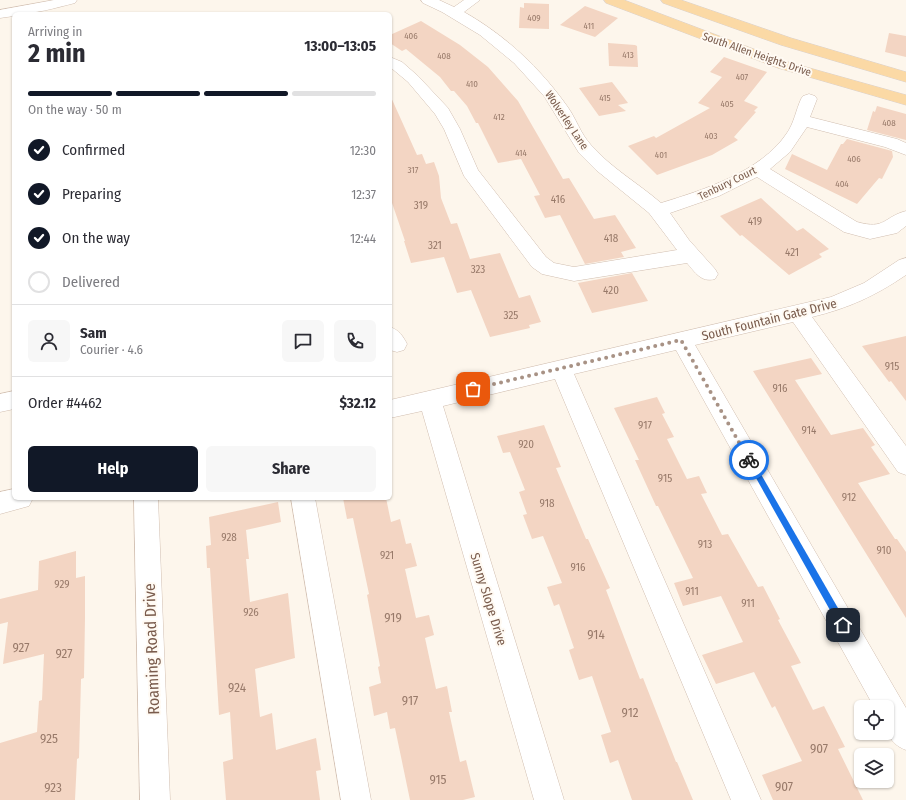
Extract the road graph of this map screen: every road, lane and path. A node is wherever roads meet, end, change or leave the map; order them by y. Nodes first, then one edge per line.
1 (473, 0) edge
2 (611, 0) edge
3 (668, 0) edge
4 (441, 4) edge
5 (67, 5) edge
6 (12, 12) edge
7 (15, 12) edge
8 (0, 14) edge
9 (392, 63) edge
10 (906, 77) edge
11 (809, 99) dead end
12 (906, 100) edge
13 (801, 120) junction
14 (906, 150) edge
15 (757, 169) junction
16 (657, 211) junction
17 (906, 217) edge
18 (691, 254) junction
19 (708, 274) dead end
20 (903, 274) edge
21 (799, 314) junction
22 (681, 340) junction
23 (561, 368) junction
24 (430, 399) junction
25 (12, 400) edge
26 (0, 403) edge
27 (392, 408) edge
28 (906, 465) edge
29 (13, 500) edge
30 (146, 500) edge
31 (303, 500) edge
32 (0, 503) edge
33 (906, 736) edge
34 (155, 800) edge
35 (356, 800) edge
36 (549, 800) edge
37 (746, 800) edge

1 - 4 street
2 - 12 main road, South Allen Heights Drive
3 - 10 main road, South Allen Heights Drive
4 - 16 street, Wolverley Lane
5 - 7 street
6 - 8 street
9 - 18 street
11 - 13 street, Tenbury Court
13 - 14 street
13 - 15 street, Tenbury Court
15 - 16 street, Tenbury Court
15 - 17 street
16 - 18 street, Wolverley Lane
18 - 19 street, Wolverley Lane
20 - 21 street, South Fountain Gate Drive
21 - 22 street, South Fountain Gate Drive
21 - 28 street
22 - 23 street, South Fountain Gate Drive
22 - 33 street
23 - 24 street, South Fountain Gate Drive
23 - 37 street
24 - 27 street, South Fountain Gate Drive
24 - 36 street, Sunny Slope Drive
25 - 26 street
29 - 32 street
30 - 34 street, Roaming Road Drive
31 - 35 street

